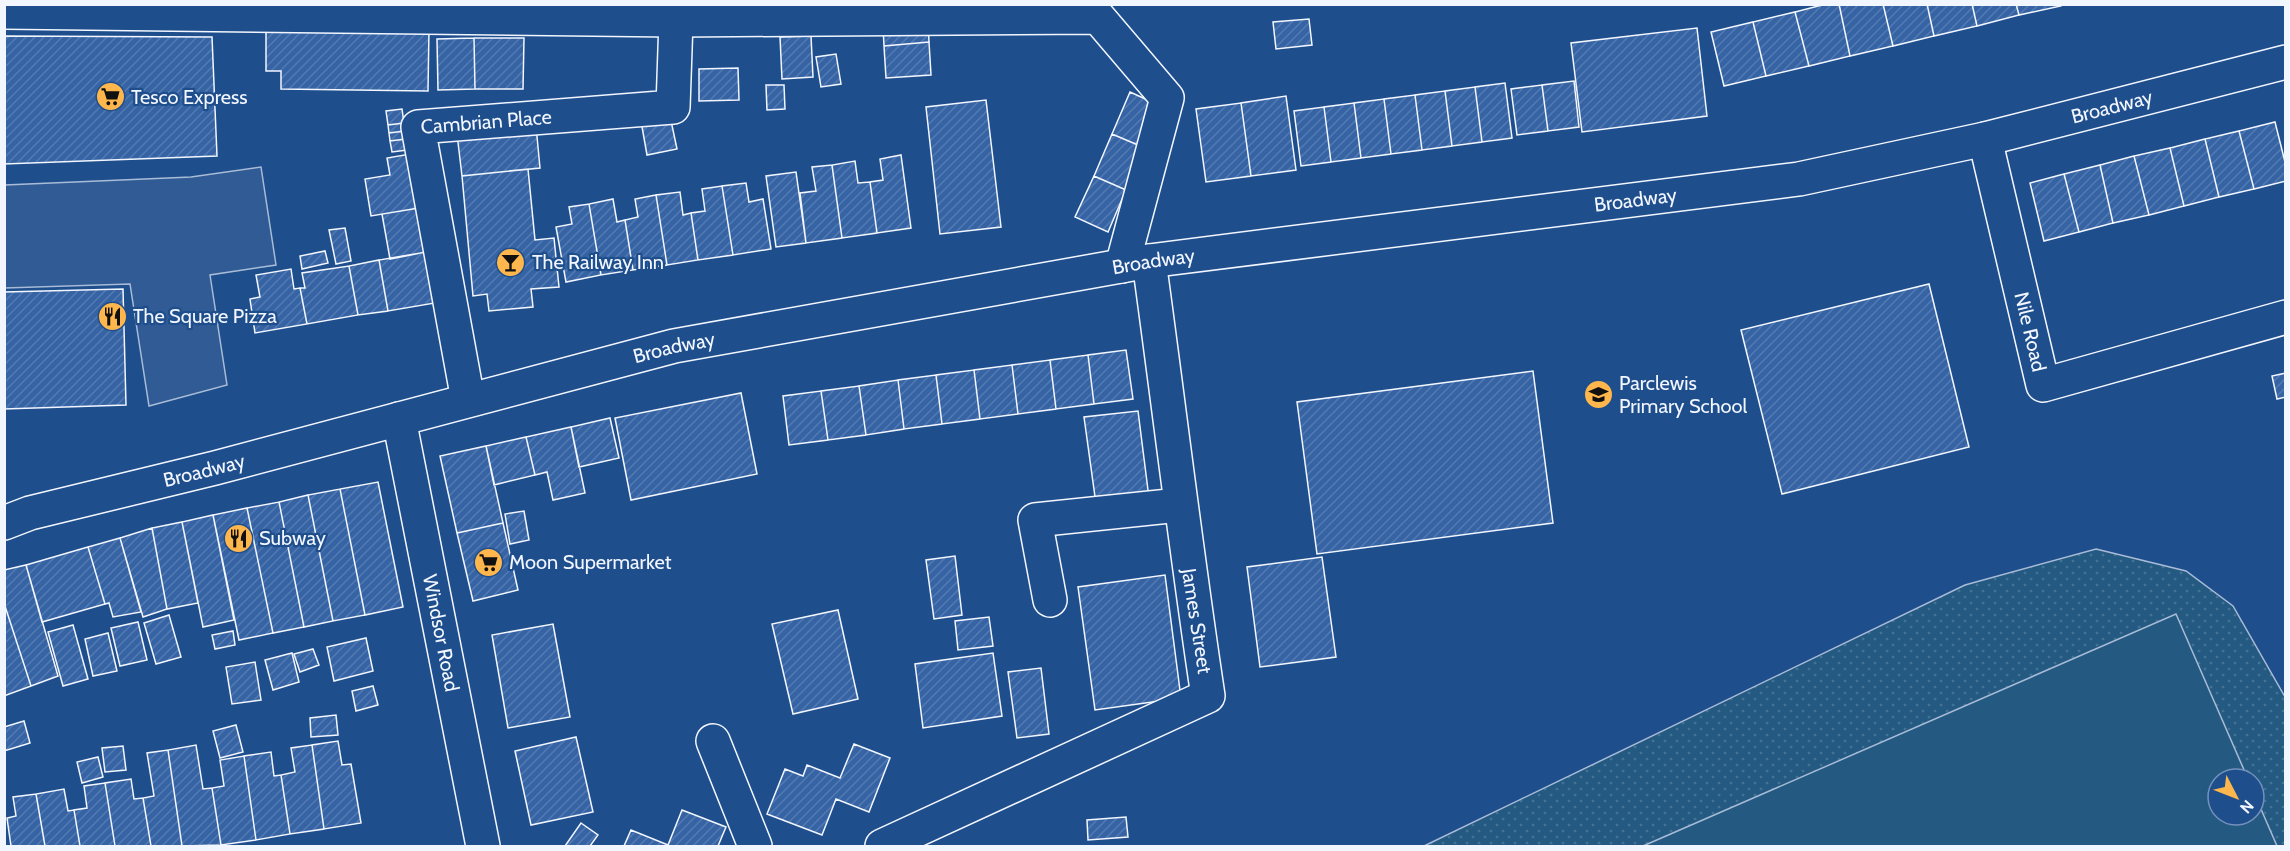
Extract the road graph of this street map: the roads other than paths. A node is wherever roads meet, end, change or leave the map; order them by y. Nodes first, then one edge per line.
1 (4, 12) edge
2 (676, 20) junction
3 (2286, 62) edge
4 (1985, 139) junction
5 (1135, 264) junction
6 (2286, 317) edge
7 (468, 400) junction
8 (399, 419) junction
9 (1179, 505) junction
10 (13, 514) edge
11 (1050, 600) dead end
12 (713, 741) dead end
13 (477, 846) edge
14 (754, 846) edge
15 (882, 846) edge

1 - 2 street
2 - 5 street
2 - 7 street, Cambrian Place
3 - 4 street, Broadway
4 - 5 street, Broadway
4 - 6 street, Nile Road
5 - 7 street, Broadway
5 - 9 street, James Street
7 - 8 street, Broadway
8 - 10 street, Broadway
8 - 13 street, Windsor Road
9 - 11 street
9 - 15 street, James Street
12 - 14 street

